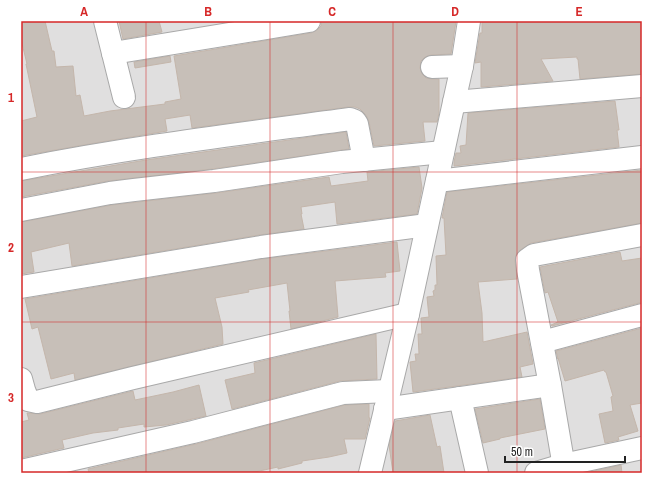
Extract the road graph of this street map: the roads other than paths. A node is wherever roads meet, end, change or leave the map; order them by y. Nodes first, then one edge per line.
1 (105, 21) edge
2 (309, 21) edge
3 (469, 21) edge
4 (113, 53) junction
5 (462, 66) junction
6 (432, 67) dead end
7 (642, 86) edge
8 (124, 96) dead end
9 (454, 102) junction
10 (443, 152) junction
11 (642, 157) edge
12 (364, 160) junction
13 (21, 169) edge
14 (437, 181) junction
15 (21, 210) edge
16 (427, 225) junction
17 (642, 235) edge
18 (21, 287) edge
19 (408, 314) junction
20 (642, 315) edge
21 (542, 342) junction
22 (21, 379) edge
23 (550, 385) junction
24 (460, 398) junction
25 (387, 400) junction
26 (642, 448) edge
27 (564, 469) edge
28 (21, 471) edge
29 (370, 473) edge
30 (477, 473) edge
31 (536, 473) edge

1 - 4 street
2 - 4 street
3 - 5 street
4 - 8 street
5 - 6 street
5 - 9 street
7 - 9 street
9 - 10 street
10 - 12 street
10 - 14 street
11 - 14 street
12 - 13 street
12 - 15 street
14 - 16 street
16 - 18 street
16 - 19 street
17 - 21 street
19 - 22 street
19 - 25 street
20 - 21 street
21 - 23 street
23 - 24 street
23 - 27 street
24 - 25 street
24 - 30 street
25 - 28 street
25 - 29 street
26 - 27 street
27 - 31 street

